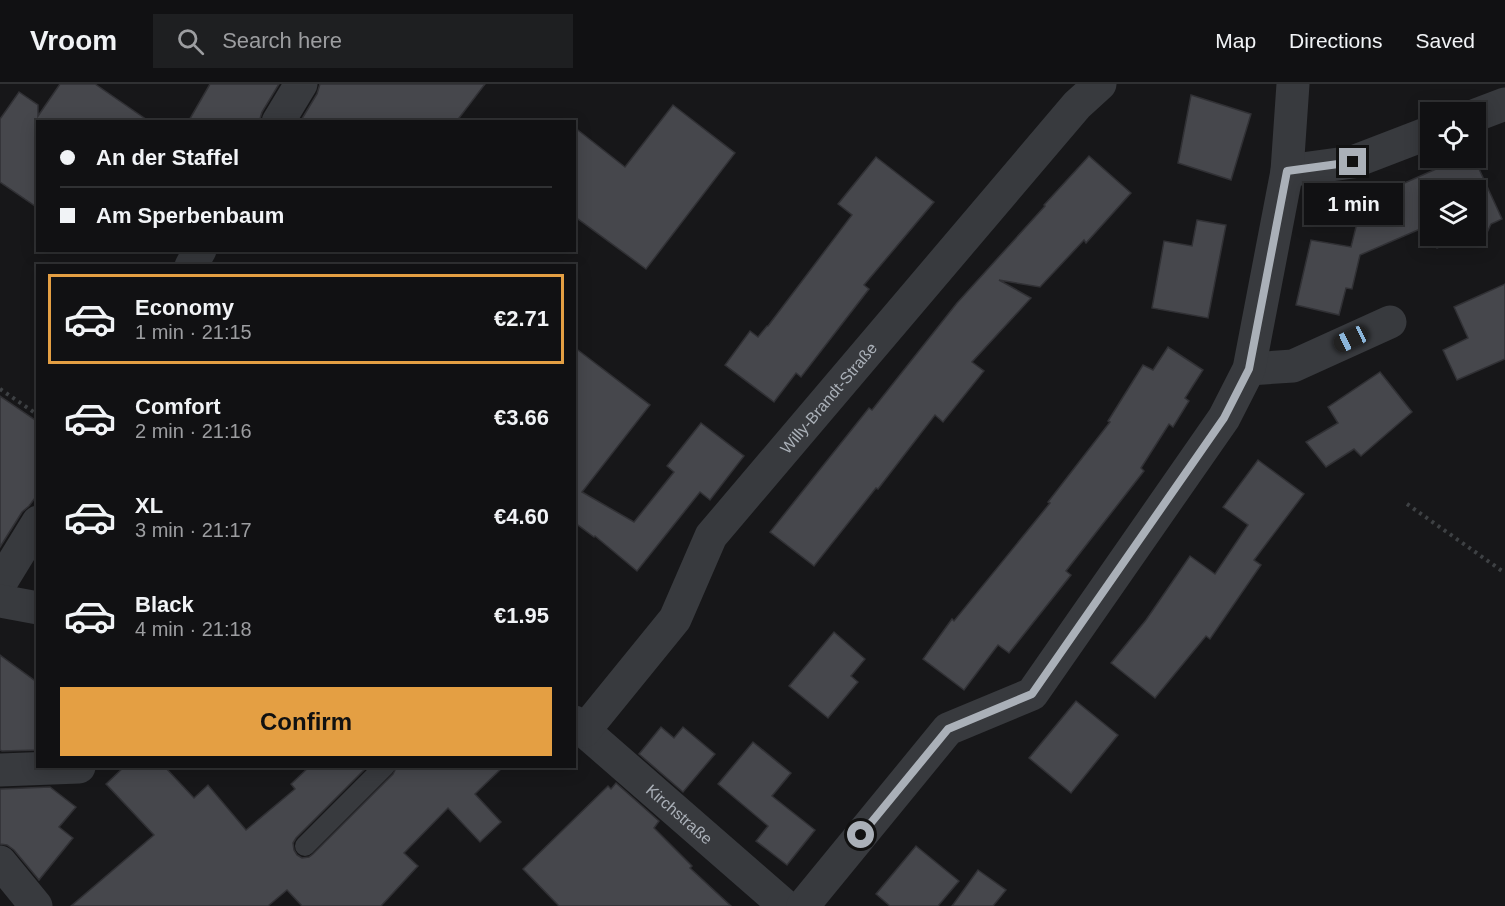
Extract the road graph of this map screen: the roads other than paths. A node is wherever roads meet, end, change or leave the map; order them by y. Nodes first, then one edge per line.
1 (301, 84) edge
2 (1100, 84) edge
3 (1293, 84) edge
4 (1505, 104) edge
5 (1486, 111) edge
6 (279, 120) edge
7 (1420, 136) edge
8 (1287, 171) junction
9 (1390, 322) dead end
10 (1249, 369) junction
11 (36, 525) edge
12 (0, 584) edge
13 (0, 601) edge
14 (36, 608) edge
15 (579, 726) edge
16 (53, 768) edge
17 (383, 768) edge
18 (0, 770) edge
19 (305, 846) dead end
20 (0, 862) edge
21 (36, 906) edge
22 (785, 906) edge
23 (803, 906) edge

1 - 6 street
2 - 15 street, Willy-Brandt-Straße
3 - 8 street
4 - 5 street
7 - 8 street
8 - 10 street
9 - 10 street
10 - 23 street
11 - 12 street
13 - 14 street
15 - 22 street, Kirchstraße
16 - 18 street
17 - 19 lane
20 - 21 street

